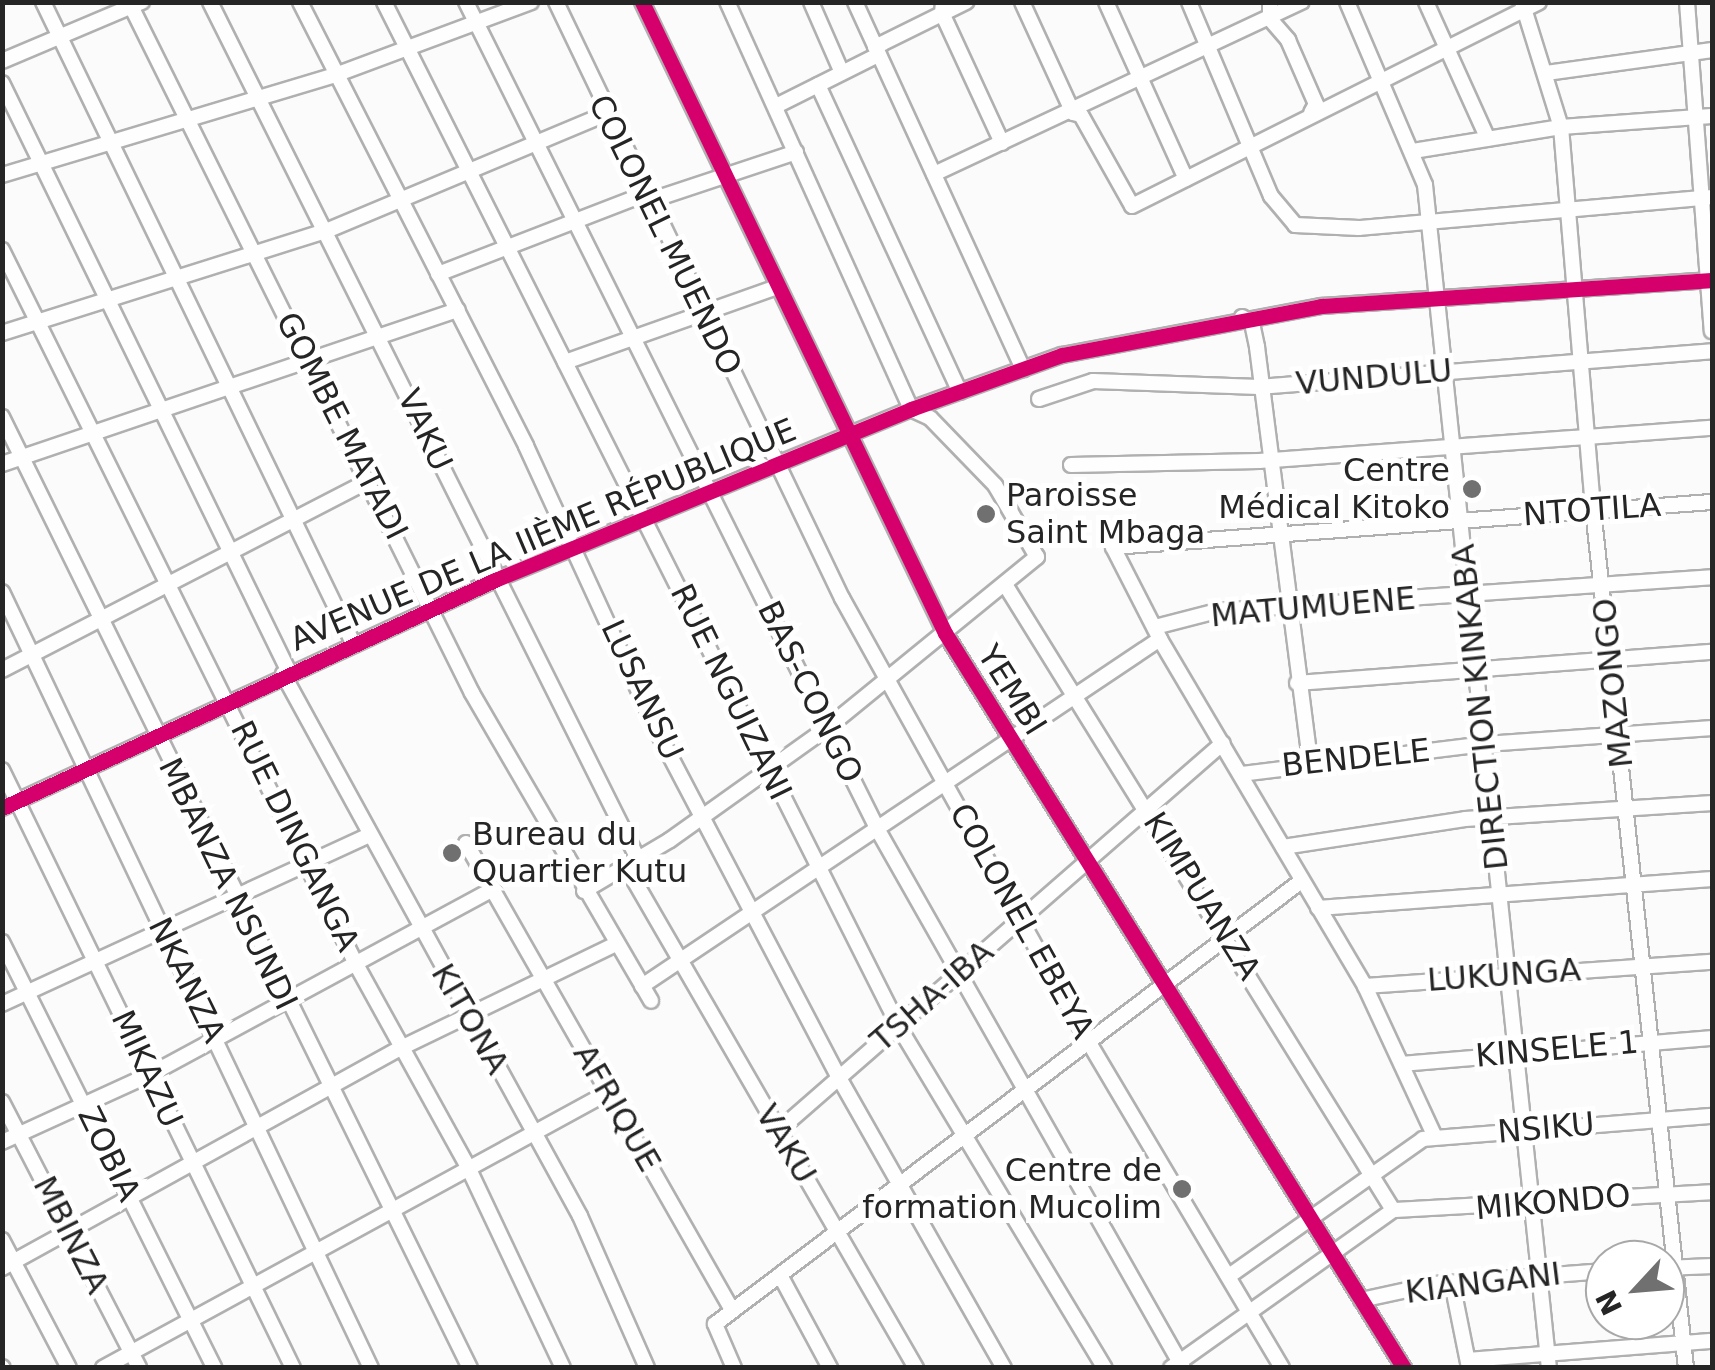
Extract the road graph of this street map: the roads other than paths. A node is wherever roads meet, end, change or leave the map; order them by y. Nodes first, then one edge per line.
1 (43, 2) edge
2 (210, 2) edge
3 (300, 2) edge
4 (384, 2) edge
5 (466, 2) edge
6 (531, 2) edge
7 (556, 2) edge
8 (642, 2) edge
9 (727, 2) edge
10 (812, 2) edge
11 (856, 2) edge
12 (966, 2) edge
13 (1022, 2) edge
14 (1106, 2) edge
15 (1188, 2) edge
16 (1270, 2) edge
17 (1302, 2) edge
18 (1347, 2) edge
19 (1426, 2) edge
20 (1686, 2) edge
21 (134, 4) edge
22 (1528, 4) edge
23 (943, 8) edge
24 (1270, 19) junction
25 (477, 26) junction
26 (61, 36) junction
27 (1447, 43) junction
28 (409, 50) junction
29 (1207, 50) junction
30 (1712, 50) edge
31 (876, 51) junction
32 (1690, 54) junction
33 (2, 61) edge
34 (842, 73) junction
35 (1546, 74) junction
36 (335, 75) junction
37 (1381, 76) junction
38 (2, 84) edge
39 (1139, 84) junction
40 (818, 85) junction
41 (259, 97) junction
42 (776, 106) junction
43 (1073, 112) junction
44 (1311, 113) junction
45 (606, 114) junction
46 (188, 116) junction
47 (1712, 116) edge
48 (1694, 118) junction
49 (1561, 127) junction
50 (1488, 139) junction
51 (536, 142) junction
52 (1002, 143) junction
53 (117, 144) junction
54 (1251, 144) junction
55 (1413, 151) junction
56 (796, 152) junction
57 (43, 164) junction
58 (468, 171) junction
59 (726, 173) junction
60 (934, 174) junction
61 (2, 175) edge
62 (1186, 179) junction
63 (647, 197) junction
64 (1707, 197) edge
65 (398, 200) junction
66 (1568, 207) junction
67 (576, 218) junction
68 (1430, 220) junction
69 (326, 231) junction
70 (507, 244) junction
71 (2, 250) edge
72 (258, 253) junction
73 (438, 274) junction
74 (180, 278) junction
75 (1710, 281) edge
76 (777, 287) junction
77 (1575, 288) junction
78 (1435, 297) junction
79 (112, 302) junction
80 (458, 310) junction
81 (704, 314) junction
82 (1242, 317) junction
83 (36, 320) junction
84 (1712, 332) edge
85 (2, 333) edge
86 (632, 337) junction
87 (381, 338) junction
88 (1712, 352) edge
89 (305, 361) junction
90 (566, 362) junction
91 (1581, 362) junction
92 (1023, 369) junction
93 (1442, 372) junction
94 (1259, 387) junction
95 (235, 390) junction
96 (960, 392) junction
97 (1039, 399) dead end
98 (911, 409) junction
99 (162, 414) junction
100 (2, 417) edge
101 (1712, 428) edge
102 (96, 432) junction
103 (1588, 434) junction
104 (846, 437) junction
105 (1451, 445) junction
106 (22, 457) junction
107 (1270, 460) junction
108 (2, 464) edge
109 (1072, 465) dead end
110 (775, 468) junction
111 (370, 480) junction
112 (712, 492) junction
113 (1712, 502) edge
114 (1593, 509) junction
115 (294, 519) junction
116 (646, 520) junction
117 (1460, 520) junction
118 (1277, 531) junction
119 (574, 548) junction
120 (230, 550) junction
121 (1712, 577) edge
122 (497, 579) junction
123 (166, 581) junction
124 (1006, 586) junction
125 (1602, 588) junction
126 (2, 592) edge
127 (1468, 596) junction
128 (1286, 606) junction
129 (434, 608) junction
130 (100, 616) junction
131 (944, 633) junction
132 (1157, 633) junction
133 (353, 643) junction
134 (1712, 652) edge
135 (33, 655) junction
136 (1610, 660) junction
137 (2, 670) edge
138 (1476, 670) junction
139 (286, 673) junction
140 (885, 678) junction
141 (1296, 683) junction
142 (1077, 694) junction
143 (228, 699) junction
144 (828, 728) junction
145 (1712, 728) edge
146 (154, 734) junction
147 (1618, 736) junction
148 (1012, 743) junction
149 (1223, 743) junction
150 (1485, 744) junction
151 (1310, 764) junction
152 (84, 766) junction
153 (768, 768) junction
154 (2, 770) edge
155 (1241, 774) junction
156 (948, 787) junction
157 (17, 800) junction
158 (1712, 803) edge
159 (2, 808) edge
160 (1627, 809) junction
161 (1148, 810) junction
162 (1493, 816) junction
163 (704, 817) junction
164 (879, 832) junction
165 (368, 836) junction
166 (466, 843) dead end
167 (1283, 846) junction
168 (1086, 860) junction
169 (307, 864) junction
170 (633, 864) junction
171 (817, 868) junction
172 (1712, 879) edge
173 (1300, 882) junction
174 (1636, 884) junction
175 (492, 890) junction
176 (584, 891) junction
177 (236, 898) junction
178 (1499, 898) junction
179 (1318, 908) junction
180 (754, 917) junction
181 (1022, 918) junction
182 (419, 931) junction
183 (164, 934) junction
184 (1227, 936) junction
185 (2, 942) edge
186 (616, 944) junction
187 (96, 962) junction
188 (1712, 962) edge
189 (680, 964) junction
190 (1643, 965) junction
191 (358, 966) junction
192 (958, 976) junction
193 (1506, 976) junction
194 (543, 981) junction
195 (1163, 984) junction
196 (642, 986) junction
197 (1365, 986) junction
198 (27, 992) junction
199 (284, 999) junction
200 (651, 1000) dead end
201 (2, 1004) edge
202 (470, 1016) junction
203 (899, 1027) junction
204 (216, 1037) junction
205 (1712, 1038) edge
206 (1088, 1041) junction
207 (1650, 1041) junction
208 (403, 1047) junction
209 (1515, 1051) junction
210 (1402, 1064) junction
211 (151, 1074) junction
212 (838, 1076) junction
213 (330, 1086) junction
214 (1023, 1090) junction
215 (609, 1092) junction
216 (2, 1102) edge
217 (85, 1105) junction
218 (1712, 1116) edge
219 (1657, 1118) junction
220 (1523, 1129) junction
221 (254, 1131) junction
222 (778, 1131) junction
223 (536, 1132) junction
224 (964, 1136) junction
225 (20, 1137) junction
226 (1435, 1138) junction
227 (2, 1142) edge
228 (192, 1168) junction
229 (468, 1168) junction
230 (1375, 1174) junction
231 (896, 1183) junction
232 (1712, 1192) edge
233 (1668, 1193) junction
234 (132, 1200) junction
235 (395, 1206) junction
236 (1533, 1206) junction
237 (1393, 1210) junction
238 (1310, 1222) junction
239 (837, 1231) junction
240 (71, 1234) junction
241 (2, 1240) edge
242 (1669, 1240) edge
243 (1330, 1249) junction
244 (314, 1255) junction
245 (8, 1265) edge
246 (1712, 1266) edge
247 (1685, 1267) edge
248 (1585, 1272) edge
249 (1542, 1274) junction
250 (780, 1275) junction
251 (1228, 1276) junction
252 (1452, 1283) junction
253 (256, 1284) junction
254 (1361, 1300) junction
255 (732, 1310) junction
256 (1248, 1312) junction
257 (192, 1323) junction
258 (1712, 1341) edge
259 (1684, 1342) junction
260 (132, 1353) junction
261 (1548, 1360) edge
262 (1468, 1364) edge
263 (1178, 1365) edge
264 (1399, 1365) edge
265 (69, 1368) edge
266 (104, 1368) edge
267 (139, 1368) edge
268 (214, 1368) edge
269 (293, 1368) edge
270 (371, 1368) edge
271 (470, 1368) edge
272 (563, 1368) edge
273 (647, 1368) edge
274 (734, 1368) edge
275 (830, 1368) edge
276 (916, 1368) edge
277 (1004, 1368) edge
278 (1104, 1368) edge
279 (1282, 1368) edge
280 (1686, 1368) edge

1 - 26 street
2 - 41 street, VAKU
3 - 36 street, LUSANSU
4 - 28 street, RUE NGUIZANI
5 - 25 street, BAS-CONGO
6 - 25 street
7 - 45 street, COLONEL MUENDO
8 - 59 street, YEMBI
9 - 42 street
10 - 34 street
11 - 31 street
12 - 23 street
13 - 43 street
14 - 39 street
15 - 29 street
16 - 24 street
17 - 24 street
18 - 37 street, DIRECTION KINKABA
19 - 27 street
20 - 32 street
21 - 26 street
21 - 46 street, GOMBE MATADI
22 - 27 street
22 - 35 street, MAZONGO
23 - 31 street
23 - 52 street
24 - 29 street
24 - 44 street
25 - 28 street
25 - 51 street, BAS-CONGO
26 - 33 street
26 - 53 street
27 - 37 street
27 - 50 street
28 - 36 street
28 - 58 street, RUE NGUIZANI
29 - 39 street
29 - 54 street
30 - 32 street
31 - 34 street
31 - 60 street
32 - 35 street
32 - 48 street
34 - 40 street
35 - 49 street, MAZONGO
36 - 41 street
36 - 65 street, LUSANSU
37 - 44 street
37 - 55 street, DIRECTION KINKABA
38 - 57 street, KITONA
39 - 43 street
39 - 62 street
40 - 42 street
40 - 96 street
41 - 46 street
41 - 69 street, VAKU
42 - 56 street
43 - 52 street
43 - 62 street
44 - 54 street
45 - 51 street
45 - 63 street, COLONEL MUENDO
46 - 53 street
46 - 72 street, GOMBE MATADI
47 - 48 street
48 - 49 street
48 - 64 street
49 - 50 street
49 - 66 street, MAZONGO
50 - 55 street
51 - 58 street
51 - 67 street, BAS-CONGO
52 - 60 street
53 - 57 street
53 - 74 street
54 - 62 street
54 - 68 street
55 - 68 street, DIRECTION KINKABA
56 - 59 street
56 - 98 street
57 - 61 street
57 - 79 street, KITONA
58 - 65 street
58 - 70 street, RUE NGUIZANI
59 - 63 street
59 - 76 street, YEMBI
60 - 92 street
63 - 67 street
63 - 81 street, COLONEL MUENDO
64 - 66 street
64 - 75 street
65 - 69 street
65 - 73 street, LUSANSU
66 - 68 street
66 - 77 street, MAZONGO
67 - 70 street
67 - 86 street, BAS-CONGO
68 - 78 street, DIRECTION KINKABA
69 - 72 street
69 - 87 street, VAKU
70 - 73 street
70 - 90 street, RUE NGUIZANI
71 - 83 street, RUE DINGANGA
72 - 74 street
72 - 89 street, GOMBE MATADI
73 - 80 street, LUSANSU
74 - 79 street
74 - 95 street
75 - 77 street, AVENUE DE LA IIÈME RÉPUBLIQUE
75 - 84 street
76 - 81 street
76 - 104 street, YEMBI
77 - 78 street, AVENUE DE LA IIÈME RÉPUBLIQUE
77 - 91 street, MAZONGO
78 - 82 street, AVENUE DE LA IIÈME RÉPUBLIQUE
78 - 93 street, DIRECTION KINKABA
79 - 83 street
79 - 99 street, KITONA
80 - 87 street
80 - 119 street, LUSANSU
81 - 86 street
81 - 110 street, COLONEL MUENDO
82 - 92 street, AVENUE DE LA IIÈME RÉPUBLIQUE
82 - 94 street
83 - 85 street
83 - 102 street, RUE DINGANGA
86 - 90 street
86 - 112 street, BAS-CONGO
87 - 89 street
87 - 122 street, VAKU
88 - 91 street, VUNDULU
89 - 95 street
89 - 111 street, GOMBE MATADI
90 - 116 street, RUE NGUIZANI
91 - 93 street, VUNDULU
91 - 103 street, MAZONGO
92 - 96 street, AVENUE DE LA IIÈME RÉPUBLIQUE
93 - 94 street, VUNDULU
93 - 105 street, DIRECTION KINKABA
94 - 97 street, VUNDULU
94 - 107 street
95 - 99 street
95 - 115 street
96 - 98 street, AVENUE DE LA IIÈME RÉPUBLIQUE
98 - 104 street, AVENUE DE LA IIÈME RÉPUBLIQUE
98 - 124 street
99 - 102 street
99 - 120 street, KITONA
100 - 106 street, MBANZA NSUNDI
101 - 103 street
102 - 106 street
102 - 123 street, RUE DINGANGA
103 - 105 street
103 - 114 street, MAZONGO
104 - 110 street, AVENUE DE LA IIÈME RÉPUBLIQUE
104 - 131 street, YEMBI
105 - 107 street
105 - 117 street, DIRECTION KINKABA
106 - 108 street
106 - 130 street, MBANZA NSUNDI
107 - 109 street
107 - 118 street
110 - 112 street, AVENUE DE LA IIÈME RÉPUBLIQUE
110 - 140 street, COLONEL EBEYA
111 - 115 street
111 - 129 street, GOMBE MATADI
112 - 116 street, AVENUE DE LA IIÈME RÉPUBLIQUE
112 - 144 street, BAS-CONGO
113 - 114 street, NTOTILA
114 - 117 street, NTOTILA
114 - 125 street, MAZONGO
115 - 120 street
115 - 133 street
116 - 119 street, AVENUE DE LA IIÈME RÉPUBLIQUE
116 - 153 street, RUE NGUIZANI
117 - 118 street, NTOTILA
117 - 127 street, DIRECTION KINKABA
118 - 128 street
118 - 132 street, NTOTILA
119 - 122 street, AVENUE DE LA IIÈME RÉPUBLIQUE
119 - 163 street, LUSANSU
120 - 123 street
120 - 139 street, KITONA
121 - 125 street, MATUMUENE
122 - 129 street, AVENUE DE LA IIÈME RÉPUBLIQUE
122 - 170 street, VAKU
123 - 130 street
123 - 143 street, RUE DINGANGA
124 - 131 street
124 - 142 street, KIMPUANZA
125 - 127 street, MATUMUENE
125 - 136 street, MAZONGO
126 - 135 street, NKANZA
127 - 128 street, MATUMUENE
127 - 138 street, DIRECTION KINKABA
128 - 132 street, MATUMUENE
128 - 141 street
129 - 133 street, AVENUE DE LA IIÈME RÉPUBLIQUE
129 - 176 street, GOMBE MATADI
130 - 135 street
130 - 146 street, MBANZA NSUNDI
131 - 140 street
131 - 148 street, YEMBI
132 - 142 street
132 - 149 street
133 - 139 street, AVENUE DE LA IIÈME RÉPUBLIQUE
134 - 136 street
135 - 137 street
135 - 152 street, NKANZA
136 - 138 street
136 - 147 street, MAZONGO
138 - 141 street
138 - 150 street, DIRECTION KINKABA
139 - 143 street, AVENUE DE LA IIÈME RÉPUBLIQUE
139 - 165 street, KITONA
140 - 144 street
140 - 156 street, COLONEL EBEYA
141 - 151 street
142 - 148 street
142 - 161 street, KIMPUANZA
143 - 146 street, AVENUE DE LA IIÈME RÉPUBLIQUE
143 - 169 street, RUE DINGANGA
144 - 153 street
144 - 164 street, BAS-CONGO
145 - 147 street, BENDELE
146 - 152 street, AVENUE DE LA IIÈME RÉPUBLIQUE
146 - 177 street, MBANZA NSUNDI
147 - 150 street, BENDELE
147 - 160 street, MAZONGO
148 - 156 street
148 - 168 street, YEMBI
149 - 155 street
149 - 161 street, TSHA-IBA
150 - 151 street, BENDELE
150 - 162 street, DIRECTION KINKABA
151 - 155 street, BENDELE
152 - 157 street, AVENUE DE LA IIÈME RÉPUBLIQUE
152 - 183 street, NKANZA
153 - 163 street
153 - 171 street, RUE NGUIZANI
154 - 157 street, MIKAZU
155 - 167 street
156 - 164 street
156 - 181 street, COLONEL EBEYA
157 - 159 street, AVENUE DE LA IIÈME RÉPUBLIQUE
157 - 187 street, MIKAZU
158 - 160 street
160 - 162 street
160 - 174 street, MAZONGO
161 - 168 street, TSHA-IBA
161 - 184 street, KIMPUANZA
162 - 167 street
162 - 178 street, DIRECTION KINKABA
163 - 170 street
163 - 180 street, LUSANSU
164 - 171 street
164 - 192 street, BAS-CONGO
165 - 169 street
165 - 182 street, KITONA
166 - 175 street, AFRIQUE
167 - 173 street
168 - 181 street, TSHA-IBA
168 - 195 street, YEMBI
169 - 177 street
169 - 191 street, RUE DINGANGA
170 - 176 street
170 - 189 street, VAKU
171 - 180 street
171 - 203 street, RUE NGUIZANI
172 - 174 street
173 - 179 street
173 - 184 street
174 - 178 street
174 - 190 street, MAZONGO
175 - 182 street
175 - 194 street, AFRIQUE
176 - 186 street, GOMBE MATADI
177 - 183 street
177 - 199 street, MBANZA NSUNDI
178 - 179 street
178 - 193 street, DIRECTION KINKABA
179 - 197 street
180 - 189 street
180 - 212 street, LUSANSU
181 - 192 street, TSHA-IBA
181 - 206 street, COLONEL EBEYA
182 - 191 street
182 - 202 street, KITONA
183 - 187 street
183 - 204 street, NKANZA
184 - 195 street
184 - 230 street, KIMPUANZA
185 - 198 street, ZOBIA
186 - 194 street
186 - 196 street, GOMBE MATADI
187 - 198 street
187 - 211 street, MIKAZU
188 - 190 street, LUKUNGA
189 - 196 street
189 - 222 street, VAKU
190 - 193 street, LUKUNGA
190 - 207 street, MAZONGO
191 - 199 street
191 - 208 street, RUE DINGANGA
192 - 203 street, TSHA-IBA
192 - 214 street, BAS-CONGO
193 - 197 street, LUKUNGA
193 - 209 street, DIRECTION KINKABA
194 - 202 street
194 - 215 street, AFRIQUE
195 - 206 street
195 - 238 street, YEMBI
196 - 200 street, GOMBE MATADI
197 - 210 street
198 - 201 street
198 - 217 street, ZOBIA
199 - 204 street
199 - 213 street, MBANZA NSUNDI
202 - 208 street
202 - 223 street, KITONA
203 - 212 street, TSHA-IBA
203 - 224 street, RUE NGUIZANI
204 - 211 street
204 - 221 street, NKANZA
205 - 207 street, KINSELE 1
206 - 214 street
206 - 251 street, COLONEL EBEYA
207 - 209 street, KINSELE 1
207 - 219 street, MAZONGO
208 - 213 street
208 - 229 street, RUE DINGANGA
209 - 210 street, KINSELE 1
209 - 220 street, DIRECTION KINKABA
210 - 226 street
211 - 217 street
211 - 228 street, MIKAZU
212 - 222 street, TSHA-IBA
212 - 231 street, LUSANSU
213 - 221 street
213 - 235 street, MBANZA NSUNDI
214 - 224 street
214 - 263 street, BAS-CONGO
215 - 223 street
215 - 255 street, AFRIQUE
216 - 225 street, MBINZA
217 - 225 street
217 - 234 street, ZOBIA
218 - 219 street, NSIKU
219 - 220 street, NSIKU
219 - 233 street, MAZONGO
220 - 226 street, NSIKU
220 - 236 street, DIRECTION KINKABA
221 - 228 street
221 - 244 street, NKANZA
222 - 239 street, VAKU
223 - 229 street
223 - 273 street, KITONA
224 - 231 street
224 - 278 street, RUE NGUIZANI
225 - 227 street
225 - 240 street, MBINZA
226 - 230 street
228 - 234 street
228 - 253 street, MIKAZU
229 - 235 street
229 - 272 street, RUE DINGANGA
230 - 237 street, KIMPUANZA
230 - 238 street
231 - 239 street
231 - 277 street, LUSANSU
232 - 233 street, MIKONDO
233 - 236 street, MIKONDO
233 - 242 street, MAZONGO
234 - 240 street
234 - 257 street, ZOBIA
235 - 244 street
235 - 271 street, MBANZA NSUNDI
236 - 237 street, MIKONDO
236 - 249 street, DIRECTION KINKABA
237 - 243 street
238 - 243 street, YEMBI
238 - 251 street
239 - 250 street
239 - 276 street, VAKU
240 - 245 street
240 - 260 street, MBINZA
241 - 245 street
243 - 254 street, YEMBI
243 - 256 street
244 - 253 street
244 - 270 street, NKANZA
245 - 265 street
246 - 247 street
248 - 249 street, KIANGANI
249 - 252 street, KIANGANI
249 - 261 street, DIRECTION KINKABA
250 - 255 street
250 - 275 street
251 - 256 street, COLONEL EBEYA
252 - 254 street, KIANGANI
252 - 262 street
253 - 257 street
253 - 269 street, MIKAZU
254 - 264 street, YEMBI
255 - 274 street
256 - 263 street
256 - 279 street, COLONEL EBEYA
257 - 260 street
257 - 268 street, ZOBIA
258 - 259 street
259 - 261 street
259 - 280 street, MAZONGO
260 - 266 street
260 - 267 street, MBINZA
261 - 262 street

